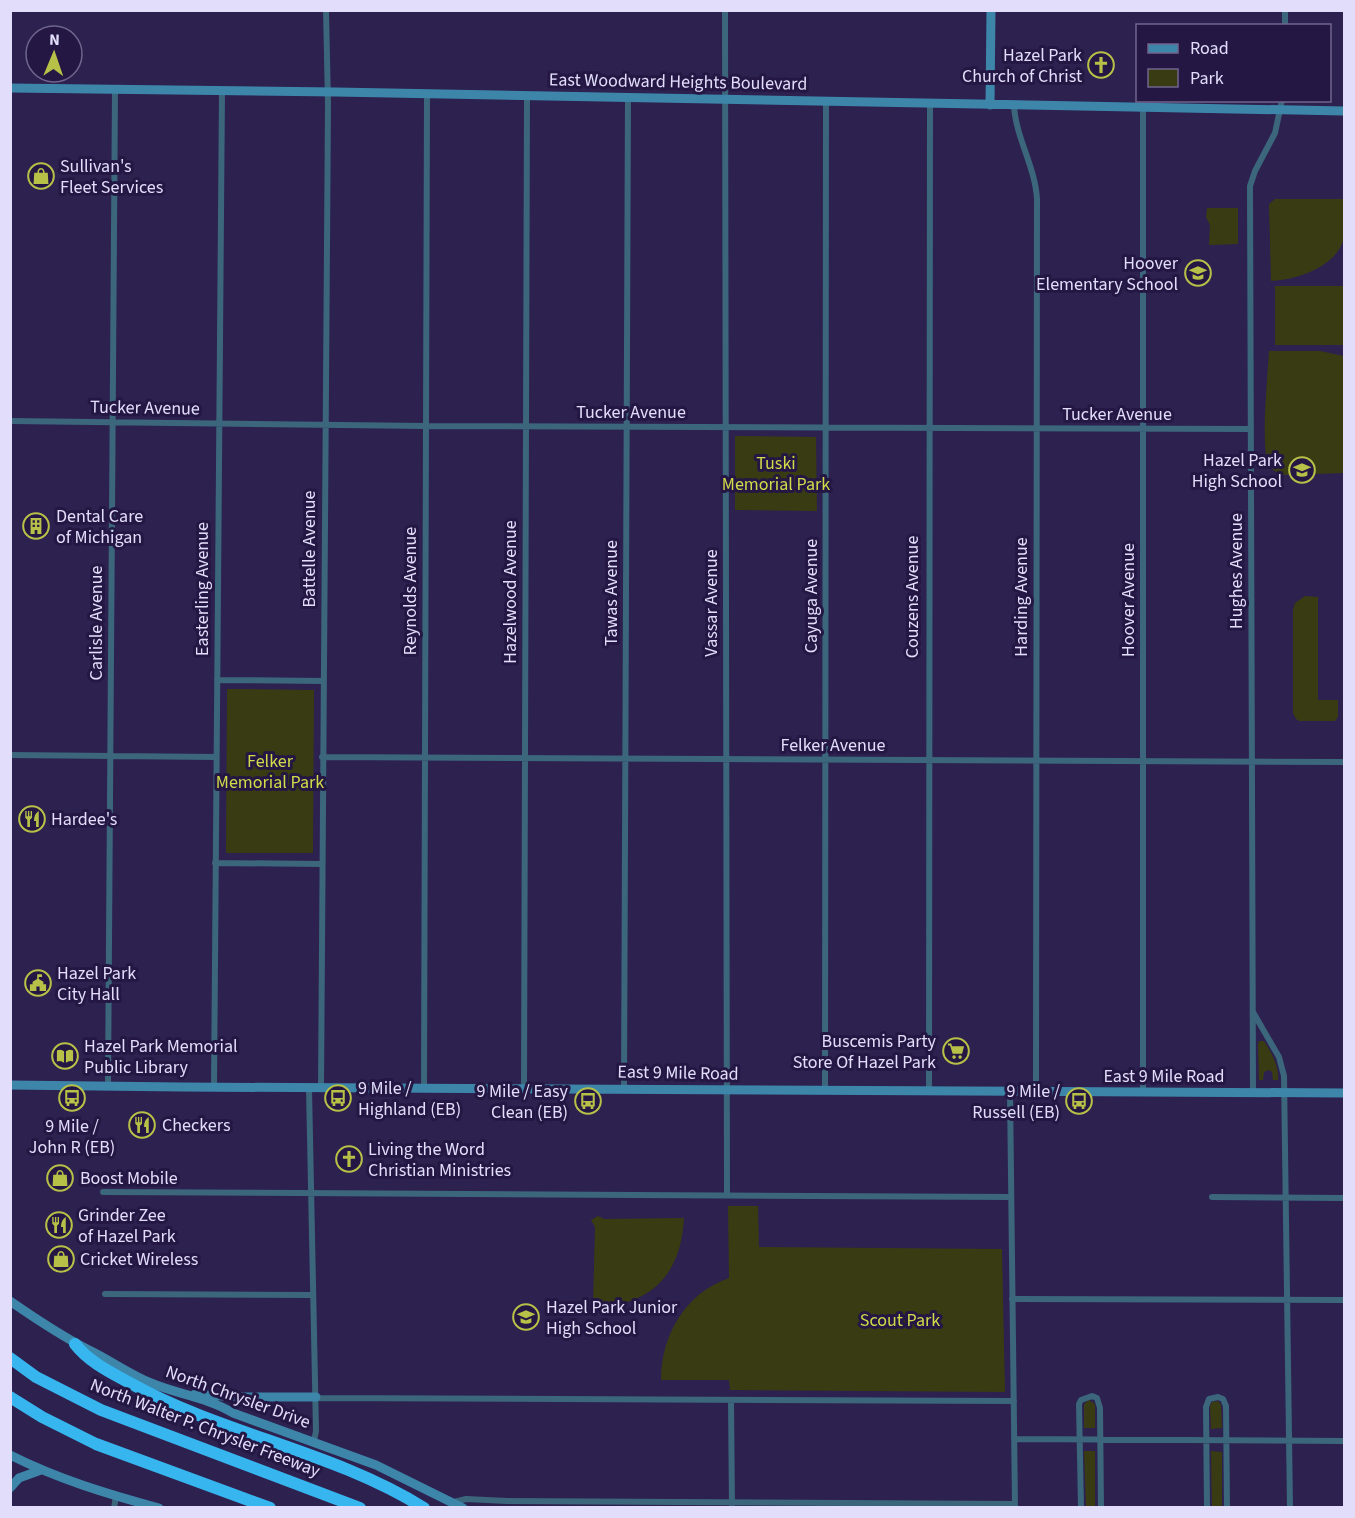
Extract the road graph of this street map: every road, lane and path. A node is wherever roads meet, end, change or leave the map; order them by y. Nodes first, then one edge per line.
1 (326, 10) edge
2 (725, 10) edge
3 (991, 10) edge
4 (10, 88) edge
5 (115, 89) junction
6 (222, 91) junction
7 (327, 92) junction
8 (427, 94) junction
9 (527, 95) junction
10 (628, 97) junction
11 (726, 99) junction
12 (826, 101) junction
13 (930, 103) junction
14 (990, 105) junction
15 (1281, 105) edge
16 (1014, 106) junction
17 (1143, 108) junction
18 (1344, 111) edge
19 (10, 421) edge
20 (112, 422) junction
21 (219, 424) junction
22 (325, 425) junction
23 (425, 426) junction
24 (526, 426) junction
25 (627, 427) junction
26 (726, 427) junction
27 (826, 427) junction
28 (929, 428) junction
29 (1036, 429) junction
30 (1143, 429) junction
31 (1251, 429) junction
32 (216, 680) junction
33 (323, 681) junction
34 (10, 755) edge
35 (110, 756) junction
36 (216, 757) junction
37 (322, 757) junction
38 (425, 758) junction
39 (525, 759) junction
40 (626, 759) junction
41 (726, 759) junction
42 (826, 760) junction
43 (929, 760) junction
44 (1036, 761) junction
45 (1143, 761) junction
46 (1251, 762) junction
47 (1344, 762) edge
48 (215, 863) junction
49 (322, 864) junction
50 (1252, 1012) junction
51 (10, 1085) edge
52 (108, 1086) junction
53 (214, 1087) junction
54 (309, 1088) junction
55 (321, 1088) junction
56 (424, 1089) junction
57 (524, 1089) junction
58 (624, 1089) junction
59 (726, 1090) junction
60 (825, 1091) junction
61 (929, 1091) junction
62 (1010, 1092) junction
63 (1036, 1092) junction
64 (1143, 1092) junction
65 (1285, 1092) junction
66 (1253, 1093) junction
67 (1344, 1093) edge
68 (103, 1192) dead end
69 (310, 1192) junction
70 (727, 1195) junction
71 (1011, 1197) junction
72 (1212, 1197) dead end
73 (1286, 1197) junction
74 (1344, 1198) edge
75 (105, 1294) dead end
76 (313, 1295) junction
77 (1012, 1299) junction
78 (1287, 1300) junction
79 (1344, 1300) edge
80 (10, 1301) edge
81 (75, 1344) junction
82 (10, 1358) edge
83 (172, 1391) dead end
84 (209, 1395) junction
85 (10, 1397) edge
86 (316, 1397) junction
87 (730, 1400) junction
88 (1014, 1401) junction
89 (223, 1406) junction
90 (233, 1413) junction
91 (1014, 1439) junction
92 (1080, 1440) junction
93 (1100, 1440) junction
94 (1207, 1440) junction
95 (1227, 1440) junction
96 (1289, 1440) junction
97 (314, 1441) junction
98 (1344, 1441) edge
99 (10, 1455) edge
100 (42, 1470) junction
101 (10, 1488) edge
102 (116, 1496) junction
103 (501, 1501) junction
104 (454, 1502) junction
105 (732, 1505) edge
106 (1015, 1506) edge
107 (114, 1508) edge
108 (159, 1508) edge
109 (270, 1508) edge
110 (360, 1508) edge
111 (424, 1508) edge
112 (463, 1508) edge
113 (498, 1508) edge
114 (1081, 1508) edge
115 (1101, 1508) edge
116 (1208, 1508) edge
117 (1227, 1508) edge
118 (1290, 1508) edge

1 - 7 street, Battelle Avenue
2 - 11 street, Vassar Avenue
3 - 14 main road
4 - 5 main road, East Woodward Heights Boulevard
5 - 6 main road, East Woodward Heights Boulevard
5 - 20 street, Carlisle Avenue
6 - 7 main road, East Woodward Heights Boulevard
6 - 21 street, Easterling Avenue
7 - 8 main road, East Woodward Heights Boulevard
7 - 22 street, Battelle Avenue
8 - 9 main road, East Woodward Heights Boulevard
8 - 23 street, Reynolds Avenue
9 - 10 main road, East Woodward Heights Boulevard
9 - 24 street, Hazelwood Avenue
10 - 11 main road, East Woodward Heights Boulevard
10 - 25 street, Tawas Avenue
11 - 12 main road, East Woodward Heights Boulevard
11 - 26 street, Vassar Avenue
12 - 13 main road, East Woodward Heights Boulevard
12 - 27 street, Cayuga Avenue
13 - 14 main road, East Woodward Heights Boulevard
13 - 28 street, Couzens Avenue
14 - 16 main road, East Woodward Heights Boulevard
15 - 17 main road, East Woodward Heights Boulevard
15 - 18 main road, East Woodward Heights Boulevard
15 - 31 street, Hughes Avenue
16 - 17 main road, East Woodward Heights Boulevard
16 - 29 street, Harding Avenue
17 - 30 street, Hoover Avenue
19 - 20 street, Tucker Avenue
20 - 21 street, Tucker Avenue
20 - 35 street, Carlisle Avenue
21 - 22 street, Tucker Avenue
21 - 32 street, Easterling Avenue
22 - 23 street, Tucker Avenue
22 - 33 street, Battelle Avenue
23 - 24 street, Tucker Avenue
23 - 38 street, Reynolds Avenue
24 - 25 street, Tucker Avenue
24 - 39 street, Hazelwood Avenue
25 - 26 street, Tucker Avenue
25 - 40 street, Tawas Avenue
26 - 27 street, Tucker Avenue
26 - 41 street, Vassar Avenue
27 - 28 street, Tucker Avenue
27 - 42 street, Cayuga Avenue
28 - 29 street, Tucker Avenue
28 - 43 street, Couzens Avenue
29 - 30 street, Tucker Avenue
29 - 44 street, Harding Avenue
30 - 31 street, Tucker Avenue
30 - 45 street, Hoover Avenue
31 - 46 street, Hughes Avenue
32 - 33 street
32 - 36 street, Easterling Avenue
33 - 37 street, Battelle Avenue
34 - 35 street
35 - 36 street
35 - 52 street, Carlisle Avenue
36 - 48 street, Easterling Avenue
37 - 38 street, Felker Avenue
37 - 49 street, Battelle Avenue
38 - 39 street, Felker Avenue
38 - 56 street, Reynolds Avenue
39 - 40 street, Felker Avenue
39 - 57 street, Hazelwood Avenue
40 - 41 street, Felker Avenue
40 - 58 street, Tawas Avenue
41 - 42 street, Felker Avenue
41 - 59 street, Vassar Avenue
42 - 43 street, Felker Avenue
42 - 60 street, Cayuga Avenue
43 - 44 street, Felker Avenue
43 - 61 street, Couzens Avenue
44 - 45 street, Felker Avenue
44 - 63 street, Harding Avenue
45 - 46 street, Felker Avenue
45 - 64 street, Hoover Avenue
46 - 47 street, Felker Avenue
46 - 50 street, Hughes Avenue
48 - 49 street
48 - 53 street, Easterling Avenue
49 - 55 street, Battelle Avenue
50 - 65 street
50 - 66 street, Hughes Avenue
51 - 52 main road, East 9 Mile Road
52 - 53 main road, East 9 Mile Road
53 - 54 main road, East 9 Mile Road
54 - 55 main road, East 9 Mile Road
54 - 69 street
55 - 56 main road, East 9 Mile Road
56 - 57 main road, East 9 Mile Road
57 - 58 main road, East 9 Mile Road
58 - 59 main road, East 9 Mile Road
59 - 60 main road, East 9 Mile Road
59 - 70 street, Vassar Avenue
60 - 61 main road, East 9 Mile Road
61 - 62 main road, East 9 Mile Road
62 - 63 main road, East 9 Mile Road
62 - 71 street
63 - 64 main road, East 9 Mile Road
64 - 66 main road, East 9 Mile Road
65 - 66 main road, East 9 Mile Road
65 - 67 main road, East 9 Mile Road
65 - 73 street
68 - 69 street
69 - 70 street
69 - 76 street
70 - 71 street
71 - 77 street
72 - 73 street
73 - 74 street
73 - 78 street
75 - 76 street
76 - 86 street
77 - 78 street
77 - 88 street
78 - 79 street
78 - 96 street
80 - 81 main road, North Chrysler Drive
81 - 89 main road, North Chrysler Drive
81 - 111 highway
82 - 110 highway, North Walter P. Chrysler Freeway
83 - 84 main road
84 - 86 main road
84 - 89 street
85 - 109 highway
86 - 87 street
86 - 90 street
86 - 97 street
87 - 88 street
87 - 105 street
88 - 91 street
89 - 90 main road, North Chrysler Drive
90 - 97 main road, North Chrysler Drive
91 - 92 street
91 - 106 street
92 - 93 street
92 - 93 street
92 - 114 street
93 - 94 street
93 - 115 street
94 - 95 street
94 - 95 street
94 - 116 street
95 - 96 street
95 - 117 street
96 - 98 street
96 - 118 street
97 - 104 main road, North Chrysler Drive
99 - 100 main road
100 - 101 main road
100 - 102 main road
102 - 107 street
102 - 108 main road
103 - 104 street
103 - 105 street
103 - 113 street
104 - 112 main road, North Chrysler Drive
105 - 106 street

